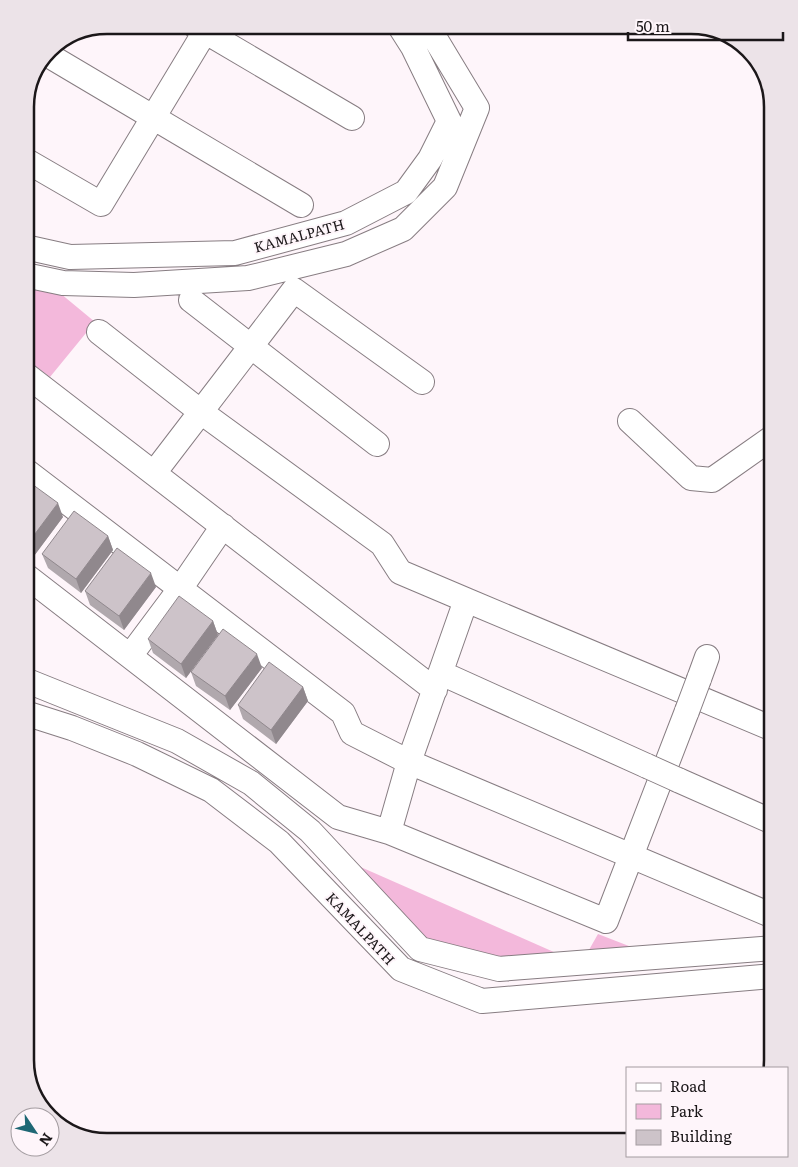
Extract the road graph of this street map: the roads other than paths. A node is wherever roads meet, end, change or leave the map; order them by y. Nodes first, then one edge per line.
1 (199, 34) edge
2 (214, 34) edge
3 (405, 34) edge
4 (432, 34) edge
5 (52, 59) edge
6 (153, 118) junction
7 (352, 118) dead end
8 (34, 165) edge
9 (301, 205) dead end
10 (34, 248) edge
11 (34, 277) edge
12 (191, 300) dead end
13 (99, 332) dead end
14 (251, 346) junction
15 (422, 382) dead end
16 (34, 383) edge
17 (201, 412) junction
18 (630, 421) dead end
19 (764, 443) edge
20 (377, 444) dead end
21 (154, 473) junction
22 (34, 477) edge
23 (223, 526) junction
24 (34, 582) edge
25 (180, 589) junction
26 (466, 600) junction
27 (130, 656) junction
28 (703, 668) dead end
29 (438, 681) junction
30 (34, 684) edge
31 (34, 716) edge
32 (764, 725) edge
33 (409, 762) junction
34 (764, 818) edge
35 (389, 832) junction
36 (630, 857) junction
37 (764, 912) edge
38 (764, 949) edge
39 (764, 977) edge

1 - 6 street
2 - 7 street
3 - 10 street, KAMALPATH
4 - 11 street
5 - 6 street
6 - 8 street
6 - 9 street
12 - 14 street
13 - 17 street
14 - 15 street
14 - 17 street
14 - 20 street
16 - 21 street
17 - 21 street
17 - 26 street
18 - 19 street
21 - 23 street
22 - 25 street
23 - 25 street
23 - 29 street
24 - 27 street
25 - 27 street
25 - 33 street
26 - 29 street
26 - 32 street
27 - 35 street
28 - 36 street, bridge
29 - 33 street
29 - 34 street, bridge
30 - 38 street
31 - 39 street, KAMALPATH
33 - 35 street
33 - 36 street
35 - 36 street
36 - 37 street

